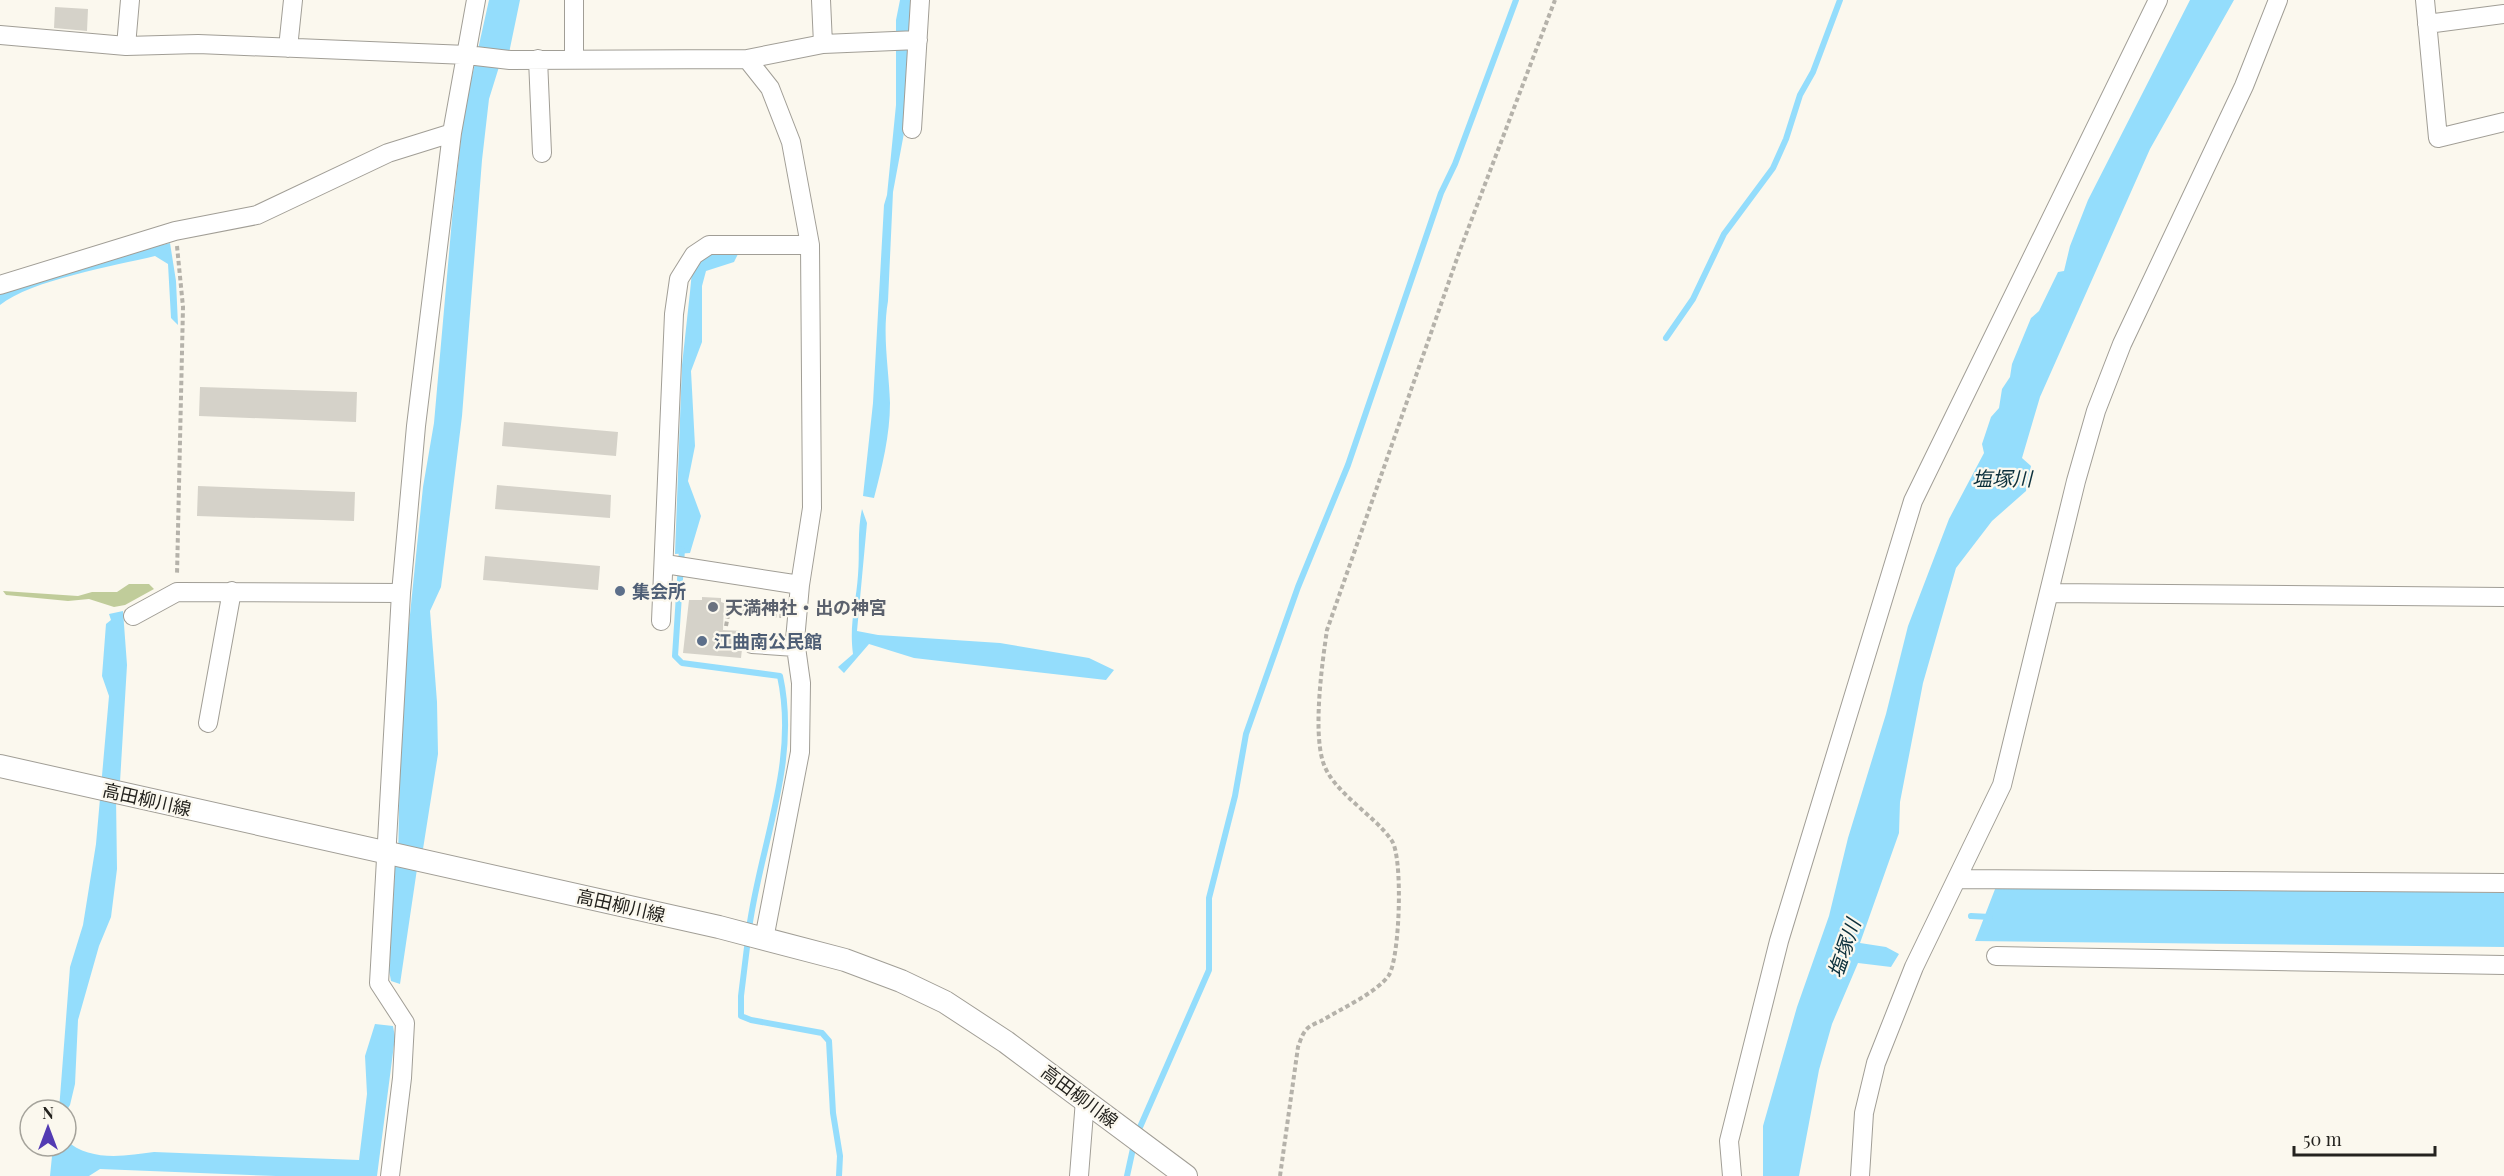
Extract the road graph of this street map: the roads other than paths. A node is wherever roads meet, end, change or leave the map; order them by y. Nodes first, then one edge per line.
1 (130, 0) edge
2 (293, 0) edge
3 (476, 0) edge
4 (574, 0) edge
5 (821, 0) edge
6 (920, 0) edge
7 (2158, 0) edge
8 (2278, 0) edge
9 (2425, 0) edge
10 (2504, 14) edge
11 (2427, 24) junction
12 (0, 35) edge
13 (918, 40) junction
14 (823, 44) junction
15 (126, 46) junction
16 (288, 48) junction
17 (467, 55) junction
18 (538, 59) junction
19 (574, 59) junction
20 (747, 59) junction
21 (2504, 122) edge
22 (912, 129) dead end
23 (452, 133) junction
24 (542, 153) dead end
25 (810, 245) junction
26 (0, 285) edge
27 (668, 565) junction
28 (800, 585) junction
29 (232, 591) junction
30 (401, 593) junction
31 (2049, 593) junction
32 (2504, 597) edge
33 (133, 616) dead end
34 (661, 621) dead end
35 (752, 644) dead end
36 (795, 647) junction
37 (208, 723) dead end
38 (0, 765) edge
39 (391, 854) junction
40 (1957, 879) junction
41 (2504, 883) edge
42 (752, 936) junction
43 (1996, 956) dead end
44 (2504, 965) edge
45 (1085, 1100) junction
46 (390, 1176) edge
47 (1079, 1176) edge
48 (1186, 1176) edge
49 (1732, 1176) edge
50 (1860, 1176) edge

1 - 15 street
2 - 16 street
3 - 17 street
4 - 19 street
5 - 14 street
6 - 13 street
7 - 49 street
8 - 31 street
9 - 11 street
10 - 11 street
11 - 21 street
12 - 15 street
13 - 14 street
13 - 22 street
14 - 20 street
15 - 16 street
16 - 17 street
17 - 18 street
17 - 23 street
18 - 19 street
18 - 24 street
19 - 20 street
20 - 25 street
23 - 26 street
23 - 30 street
25 - 27 street
25 - 28 street
27 - 28 street
27 - 34 street
28 - 36 street
29 - 30 street
29 - 33 street
29 - 37 street
30 - 39 street
31 - 32 street
31 - 40 street
35 - 36 street
36 - 42 street
38 - 39 main road, 高田柳川線
39 - 42 main road, 高田柳川線
39 - 46 street
40 - 41 street
40 - 50 street
42 - 45 main road, 高田柳川線
43 - 44 street
45 - 47 street
45 - 48 main road, 高田柳川線

